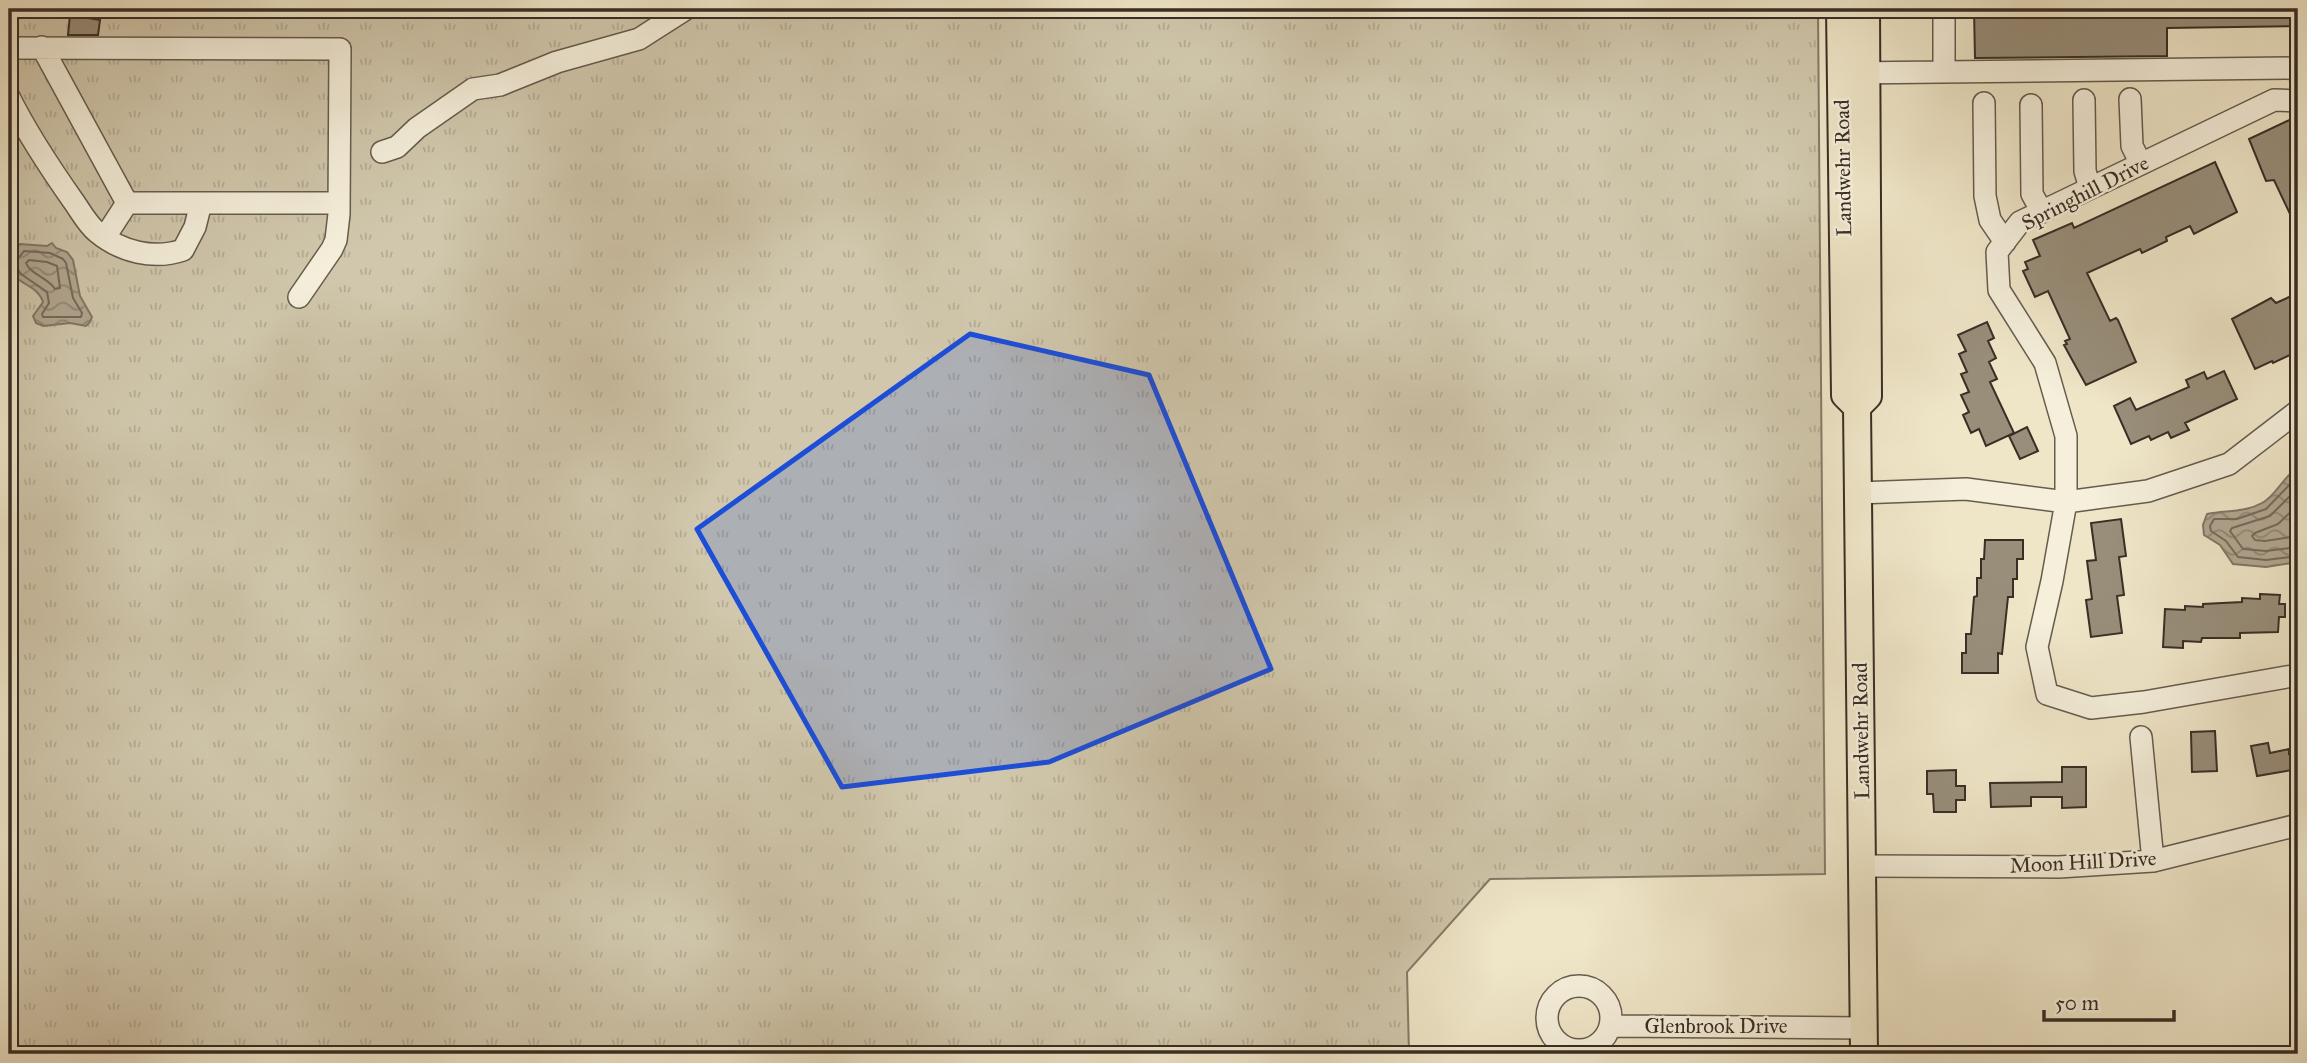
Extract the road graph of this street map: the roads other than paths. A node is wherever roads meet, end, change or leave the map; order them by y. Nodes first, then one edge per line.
1 (686, 9) edge
2 (1840, 9) edge
3 (1866, 9) edge
4 (1944, 9) edge
5 (9, 47) edge
6 (42, 47) junction
7 (2298, 68) edge
8 (1944, 72) junction
9 (1853, 74) junction
10 (9, 97) edge
11 (2130, 99) dead end
12 (2084, 100) dead end
13 (2298, 101) edge
14 (1984, 103) dead end
15 (2031, 105) dead end
16 (382, 152) dead end
17 (2141, 164) junction
18 (2091, 188) junction
19 (127, 203) junction
20 (201, 203) junction
21 (339, 203) junction
22 (2042, 212) junction
23 (105, 237) junction
24 (2005, 242) junction
25 (299, 297) dead end
26 (2298, 411) edge
27 (1858, 493) junction
28 (2066, 502) junction
29 (2298, 676) edge
30 (2141, 737) dead end
31 (2298, 825) edge
32 (2153, 861) junction
33 (1863, 866) junction
34 (1610, 1026) dead end
35 (1864, 1028) junction
36 (1864, 1054) edge

1 - 16 street
2 - 9 main road, Landwehr Road
3 - 9 main road, Landwehr Road
4 - 8 street
5 - 6 street
6 - 19 street
6 - 21 street
7 - 8 street
8 - 9 street
9 - 27 main road, Landwehr Road
10 - 23 street
11 - 17 street
12 - 18 street
13 - 17 street, Springhill Drive
14 - 24 street
15 - 22 street
17 - 18 street, Springhill Drive
18 - 22 street, Springhill Drive
19 - 20 street
19 - 23 street
20 - 21 street
20 - 23 street
21 - 25 street
22 - 24 street, Springhill Drive
24 - 28 street, Springhill Drive
26 - 28 street
27 - 28 street
27 - 33 main road, Landwehr Road
28 - 29 street, Springhill Drive
30 - 32 street
31 - 32 street, Moon Hill Drive
32 - 33 street, Moon Hill Drive
33 - 35 main road, Landwehr Road
34 - 35 street, Glenbrook Drive
35 - 36 main road, Landwehr Road

